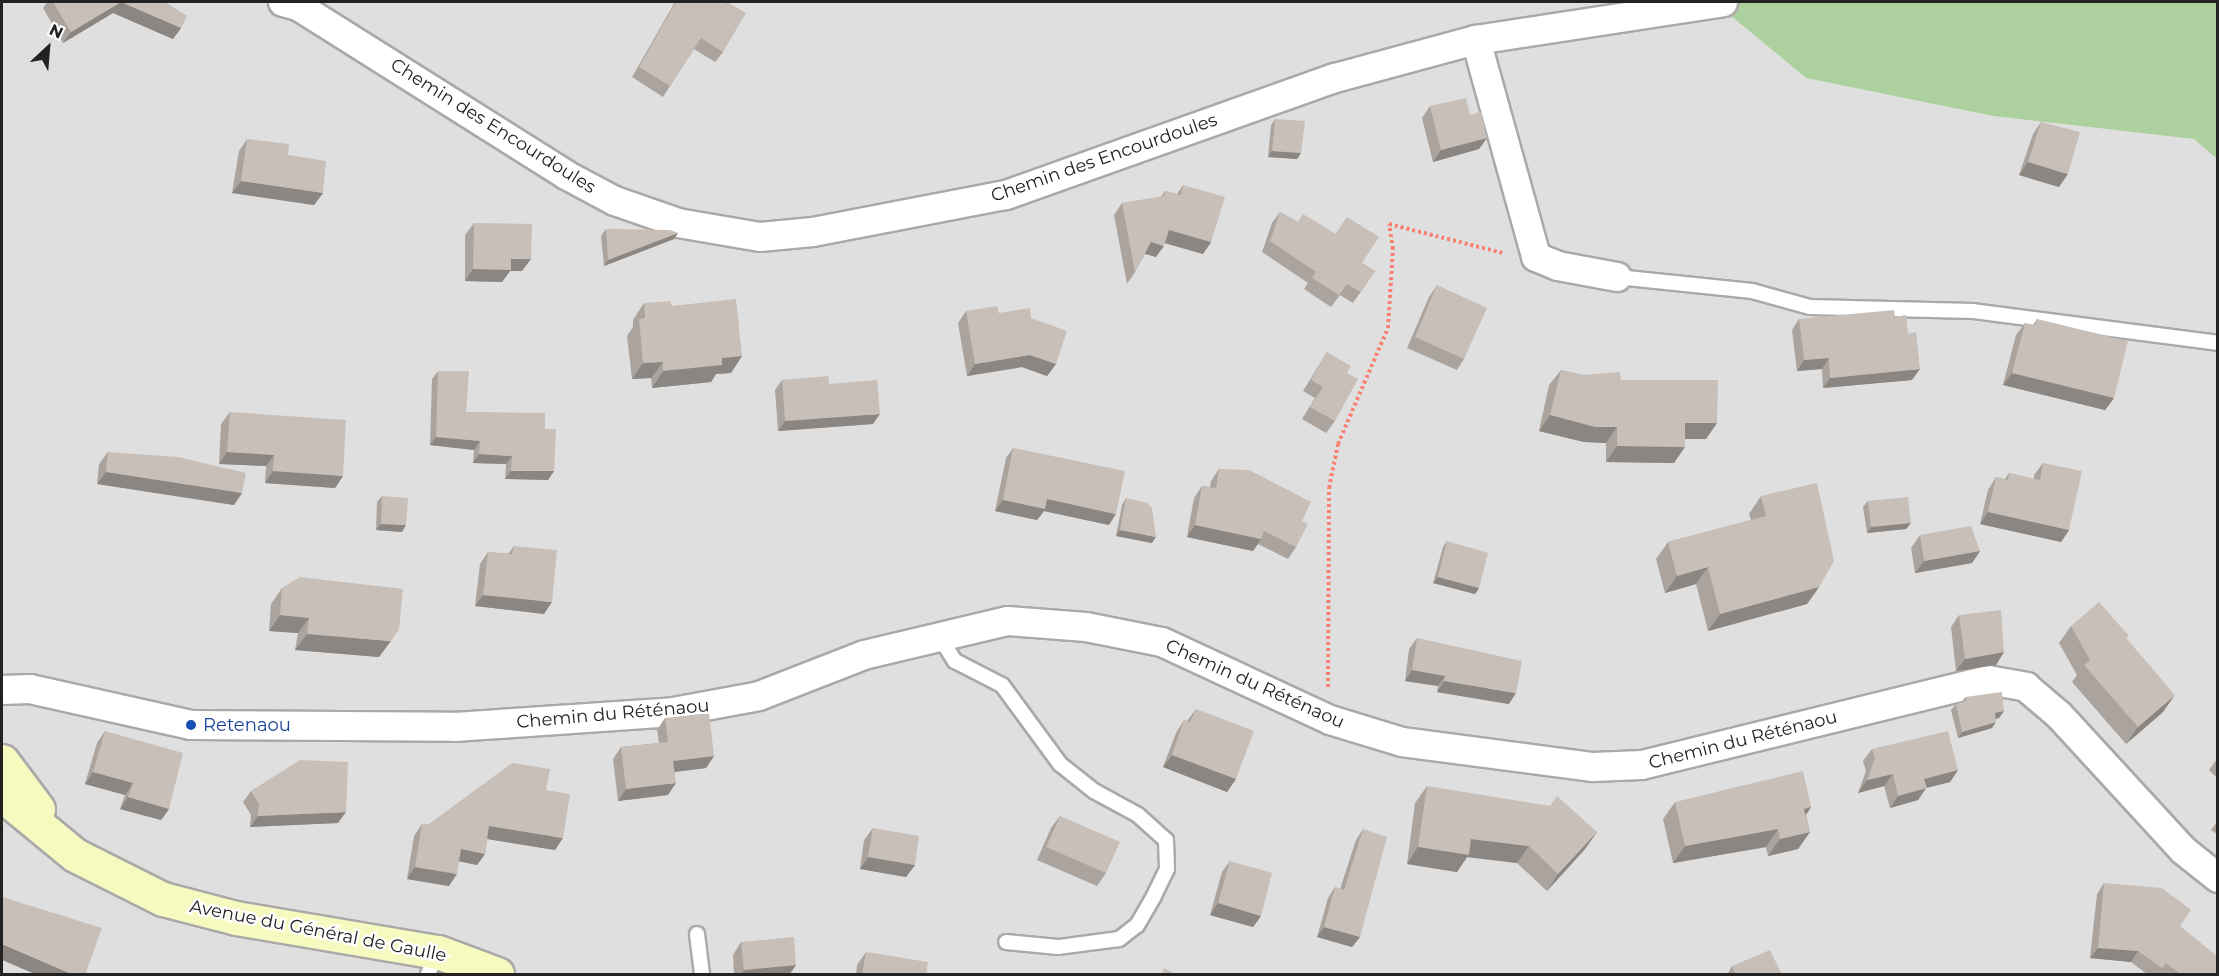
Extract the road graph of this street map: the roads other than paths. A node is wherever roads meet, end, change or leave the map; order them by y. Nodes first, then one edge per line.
1 (283, 2) edge
2 (1723, 2) edge
3 (1476, 40) junction
4 (1617, 277) joint
5 (2217, 343) edge
6 (941, 639) junction
7 (2, 690) edge
8 (2, 761) edge
9 (2, 795) edge
10 (75, 855) junction
11 (2217, 878) edge
12 (697, 934) dead end
13 (1006, 942) dead end
14 (433, 963) edge
15 (497, 975) edge
16 (702, 975) edge

1 - 3 street, Chemin des Encourdoules
2 - 3 street, Chemin des Encourdoules
3 - 4 street
4 - 5 lane
6 - 7 street, Chemin du Réténaou
6 - 11 street, Chemin du Réténaou
6 - 13 lane
8 - 10 main road, Avenue du Général de Gaulle
9 - 10 main road, Avenue du Général de Gaulle
10 - 14 main road, Avenue du Général de Gaulle
12 - 16 lane
14 - 15 main road, Avenue du Général de Gaulle

